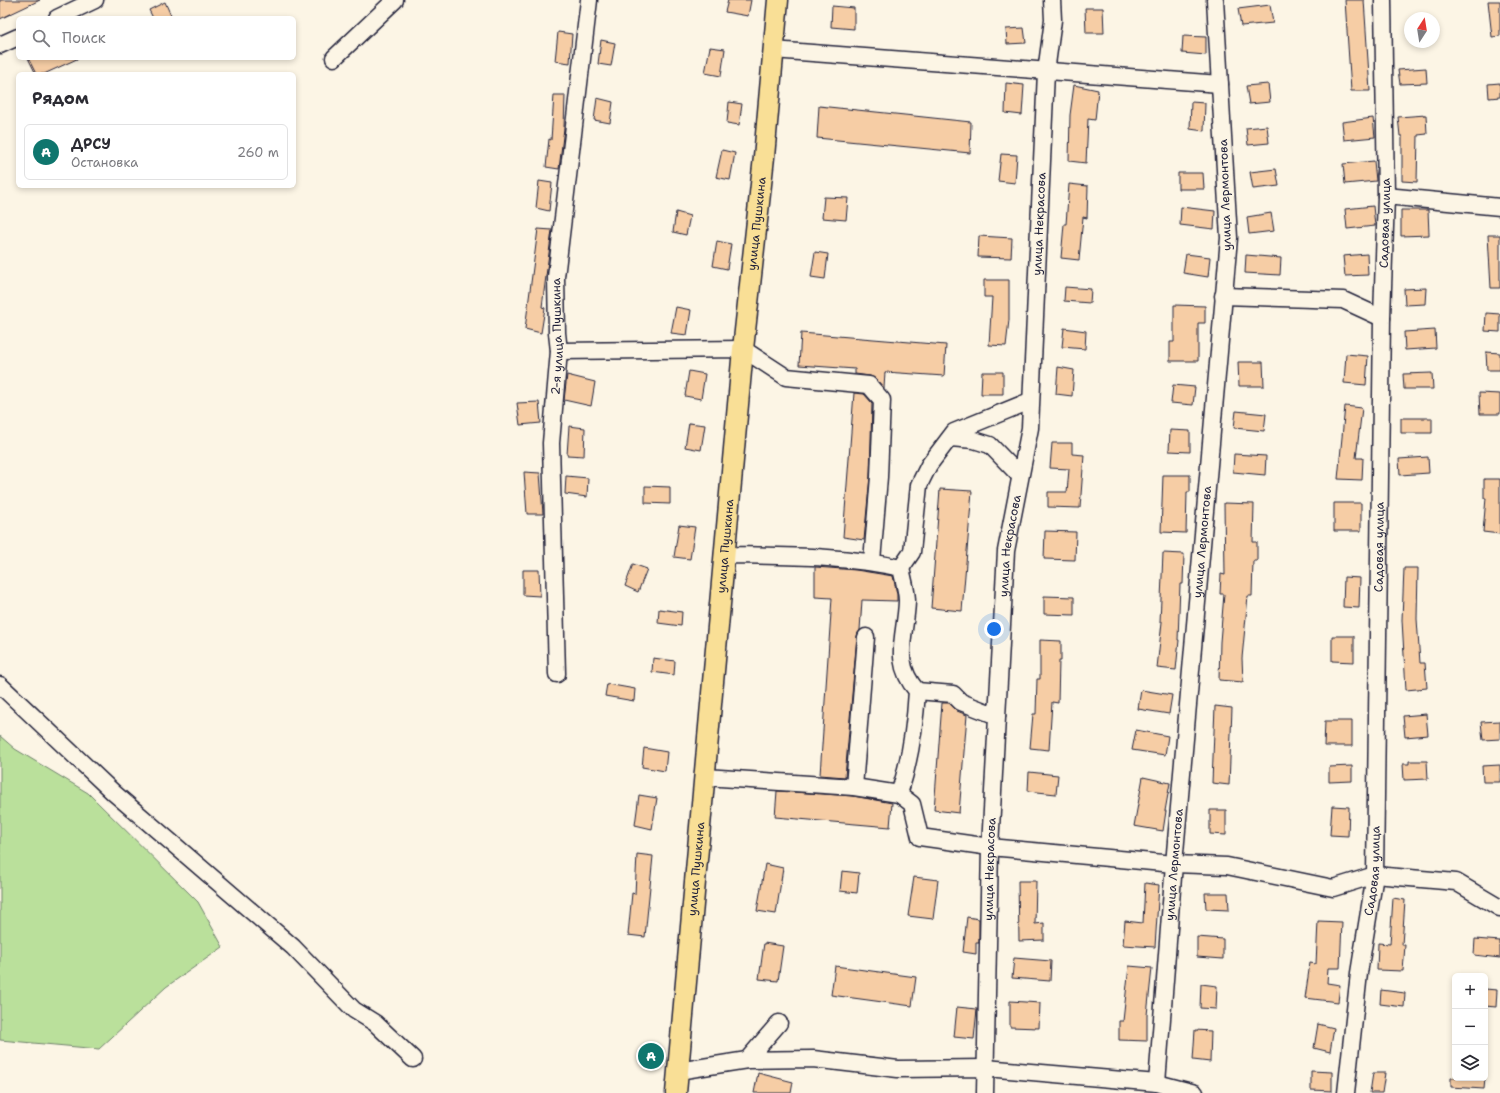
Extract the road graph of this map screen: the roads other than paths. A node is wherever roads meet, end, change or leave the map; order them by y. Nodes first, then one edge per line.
1 (95, 0) edge
2 (395, 0) edge
3 (589, 0) edge
4 (778, 0) edge
5 (1052, 0) edge
6 (1215, 0) edge
7 (1383, 0) edge
8 (61, 16) edge
9 (16, 38) edge
10 (0, 45) edge
11 (773, 50) junction
12 (334, 58) dead end
13 (1046, 72) junction
14 (1220, 84) junction
15 (1386, 196) junction
16 (1500, 207) edge
17 (1223, 296) junction
18 (1382, 318) junction
19 (743, 349) junction
20 (559, 351) junction
21 (1030, 401) junction
22 (950, 438) junction
23 (1020, 476) junction
24 (725, 555) junction
25 (872, 561) junction
26 (901, 568) junction
27 (866, 637) dead end
28 (557, 674) dead end
29 (0, 685) edge
30 (917, 691) junction
31 (997, 716) junction
32 (705, 777) junction
33 (854, 787) junction
34 (899, 794) junction
35 (990, 847) junction
36 (1174, 864) junction
37 (1375, 875) junction
38 (1500, 908) edge
39 (779, 1023) dead end
40 (413, 1059) dead end
41 (747, 1060) junction
42 (986, 1068) junction
43 (678, 1071) junction
44 (1158, 1083) junction
45 (676, 1093) edge
46 (985, 1093) edge
47 (1195, 1093) edge
48 (1346, 1093) edge

1 - 8 street
2 - 12 street
3 - 20 street, 2-я улица Пушкина
4 - 11 main road, улица Пушкина
5 - 13 street, улица Некрасова
6 - 14 street, улица Лермонтова
7 - 15 street, Садовая улица
9 - 10 street
11 - 13 street
11 - 19 main road, улица Пушкина
13 - 14 street
13 - 21 street, улица Некрасова
14 - 17 street, улица Лермонтова
15 - 16 street
15 - 18 street, Садовая улица
17 - 18 street
17 - 36 street, улица Лермонтова
18 - 37 street, Садовая улица
19 - 20 street
19 - 24 main road, улица Пушкина
19 - 25 street
20 - 28 street, 2-я улица Пушкина
21 - 22 street
21 - 23 street, улица Некрасова
22 - 23 street
22 - 26 street
23 - 31 street, улица Некрасова
24 - 25 street
24 - 32 main road, улица Пушкина
25 - 26 street
26 - 30 street
27 - 33 street
29 - 40 street
30 - 31 street
30 - 34 street
31 - 35 street, улица Некрасова
32 - 33 street
32 - 43 main road, улица Пушкина
33 - 34 street
34 - 35 street
35 - 36 street
35 - 42 street, улица Некрасова
36 - 37 street
36 - 44 street, улица Лермонтова
37 - 38 street
37 - 48 street, Садовая улица
39 - 41 street
41 - 42 street
41 - 43 street
42 - 44 street
42 - 46 street, улица Некрасова
43 - 45 main road, улица Пушкина
44 - 47 street

